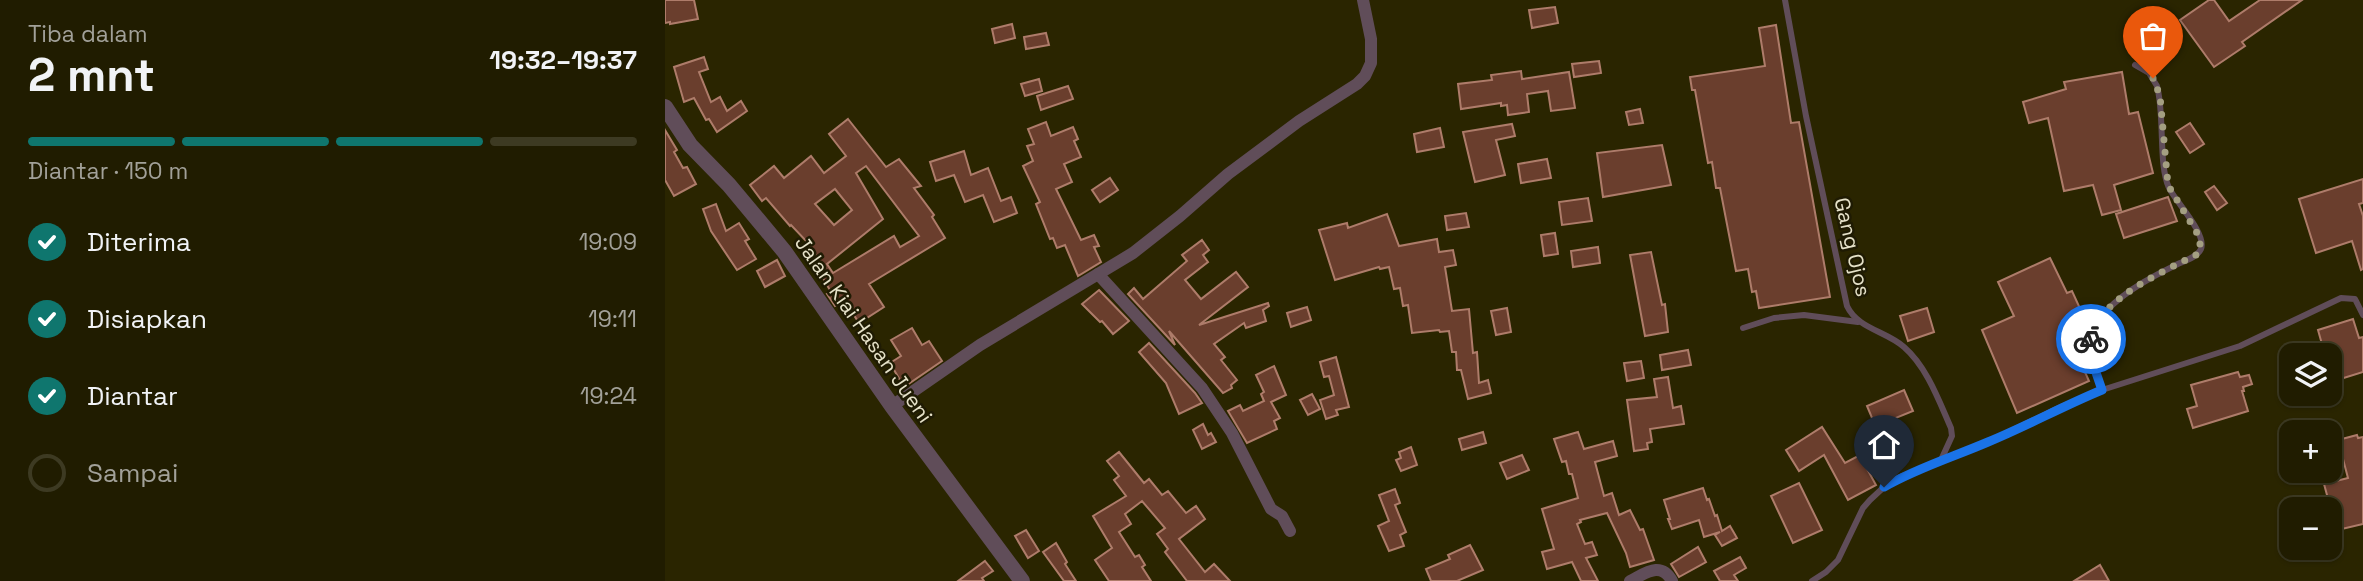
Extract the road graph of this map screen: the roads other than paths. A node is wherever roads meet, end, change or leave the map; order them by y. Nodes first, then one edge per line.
1 (1363, 0) edge
2 (1785, 0) edge
3 (2135, 65) dead end
4 (665, 107) edge
5 (1098, 274) junction
6 (2363, 315) edge
7 (1860, 322) junction
8 (1743, 328) dead end
9 (2102, 390) junction
10 (892, 406) junction
11 (1941, 460) junction
12 (1290, 531) dead end
13 (1022, 581) edge
14 (1630, 581) edge
15 (1672, 581) edge
16 (1812, 581) edge

1 - 5 street
2 - 7 lane, Gang Ojos
3 - 9 lane
4 - 10 street, Jalan Kiai Hasan Jueni
5 - 10 street
5 - 12 street
6 - 9 lane
7 - 8 lane
7 - 11 lane, Gang Ojos
9 - 11 lane
10 - 13 street, Jalan Kiai Hasan Jueni
11 - 16 lane
14 - 15 street

